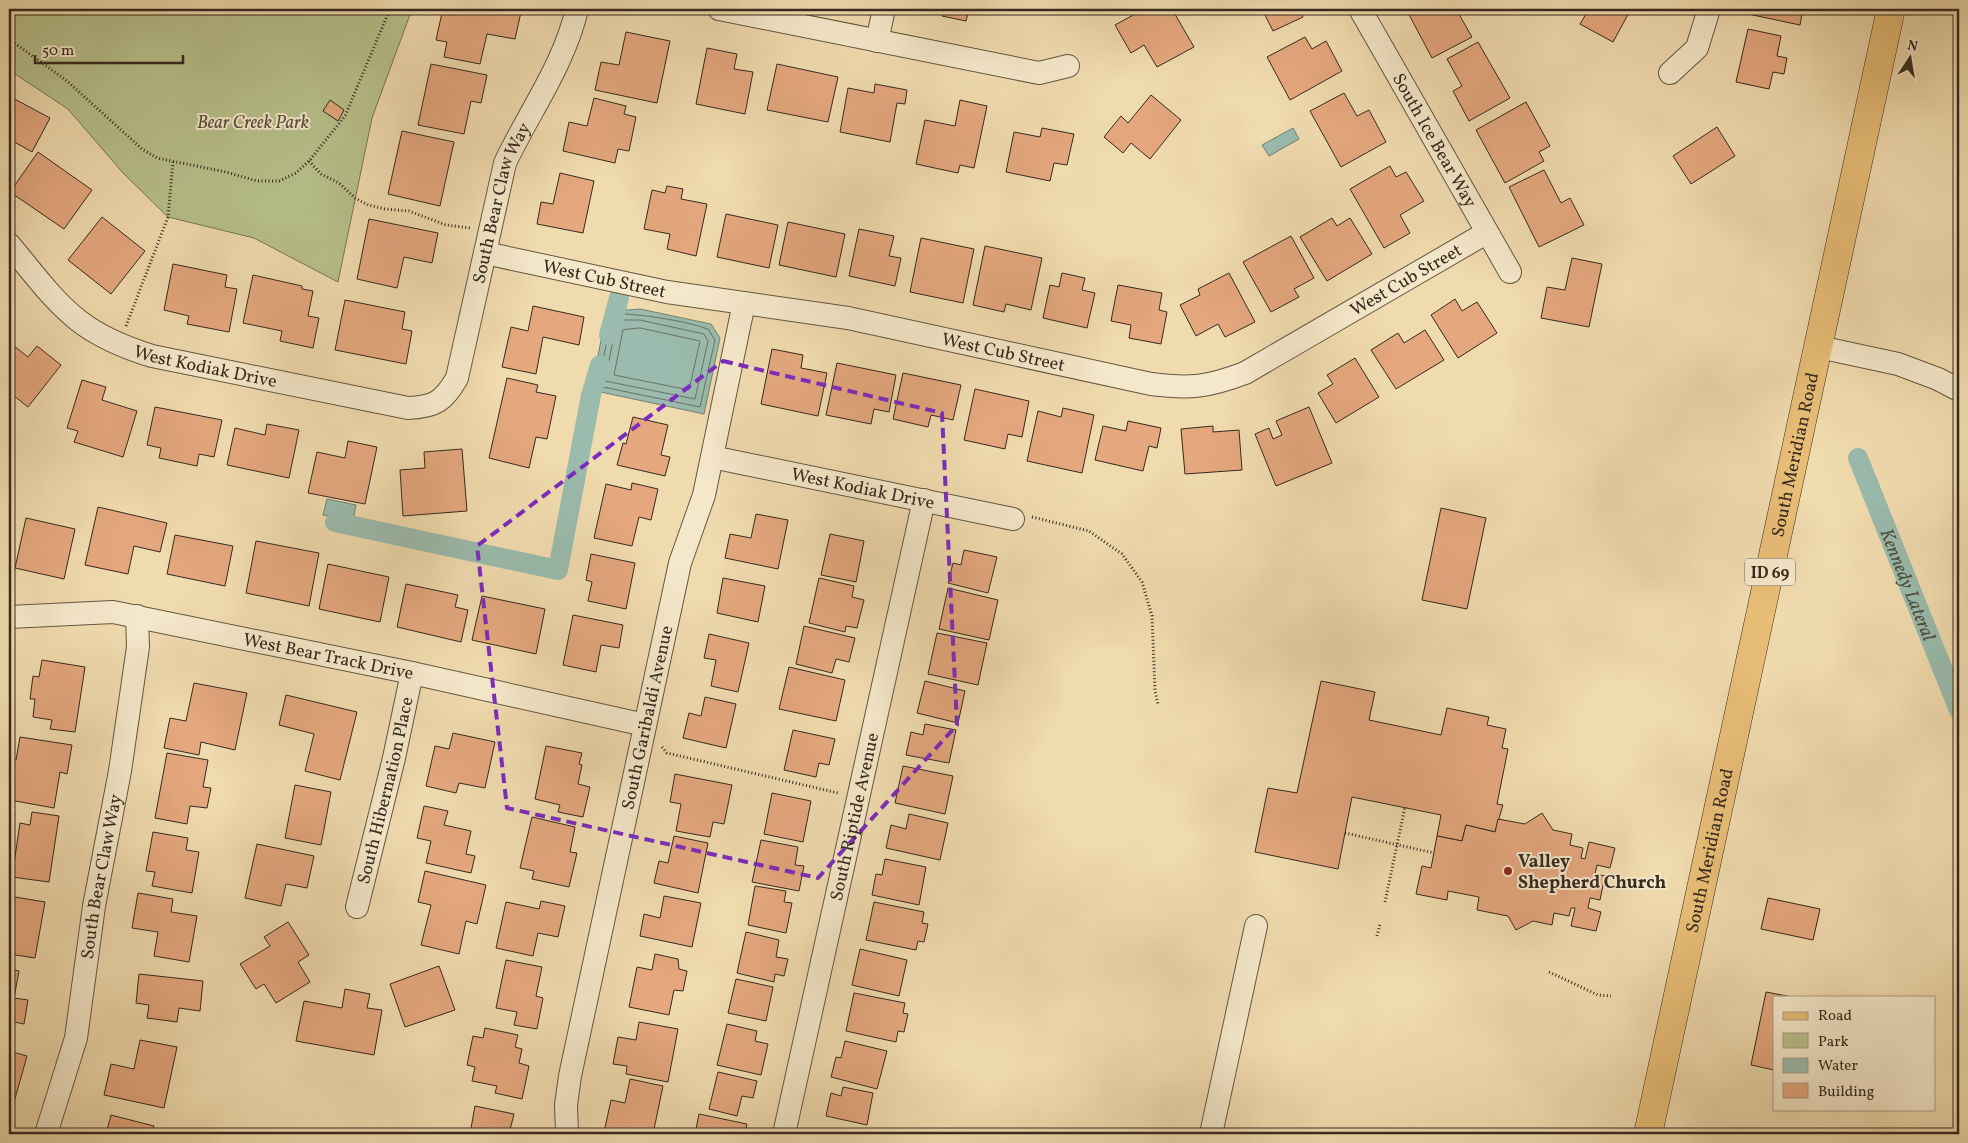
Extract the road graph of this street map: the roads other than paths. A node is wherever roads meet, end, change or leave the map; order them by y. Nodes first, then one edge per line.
1 (577, 9) edge
2 (719, 9) edge
3 (884, 9) edge
4 (1360, 9) edge
5 (1709, 9) edge
6 (1891, 9) edge
7 (877, 41) junction
8 (1068, 66) dead end
9 (1670, 73) dead end
10 (1486, 233) junction
11 (9, 244) edge
12 (485, 253) junction
13 (1510, 272) dead end
14 (744, 303) junction
15 (1819, 347) junction
16 (1959, 390) edge
17 (439, 402) joint
18 (712, 457) junction
19 (924, 500) junction
20 (1020, 517) road end
21 (137, 616) junction
22 (9, 617) edge
23 (412, 673) junction
24 (645, 725) junction
25 (357, 907) dead end
26 (1256, 926) dead end
27 (46, 1134) edge
28 (567, 1134) edge
29 (784, 1134) edge
30 (1212, 1134) edge
31 (1648, 1134) edge

1 - 12 street, South Bear Claw Way
2 - 7 street
3 - 7 street
4 - 10 street, South Ice Bear Way
5 - 9 street
6 - 15 main road, South Meridian Road / ID 69
7 - 8 street
10 - 13 street, South Ice Bear Way
10 - 14 street, West Cub Street
11 - 17 street, West Kodiak Drive
12 - 14 street, West Cub Street
12 - 17 street, South Bear Claw Way
14 - 18 street, South Garibaldi Avenue
15 - 16 street
15 - 31 main road, South Meridian Road / ID 69
18 - 19 street, West Kodiak Drive
18 - 24 street, South Garibaldi Avenue
19 - 20 street, West Kodiak Drive
19 - 29 street, South Riptide Avenue
21 - 22 street, West Bear Track Drive
21 - 23 street, West Bear Track Drive
21 - 27 street, South Bear Claw Way
23 - 24 street, West Bear Track Drive
23 - 25 street, South Hibernation Place
24 - 28 street, South Garibaldi Avenue
26 - 30 street

